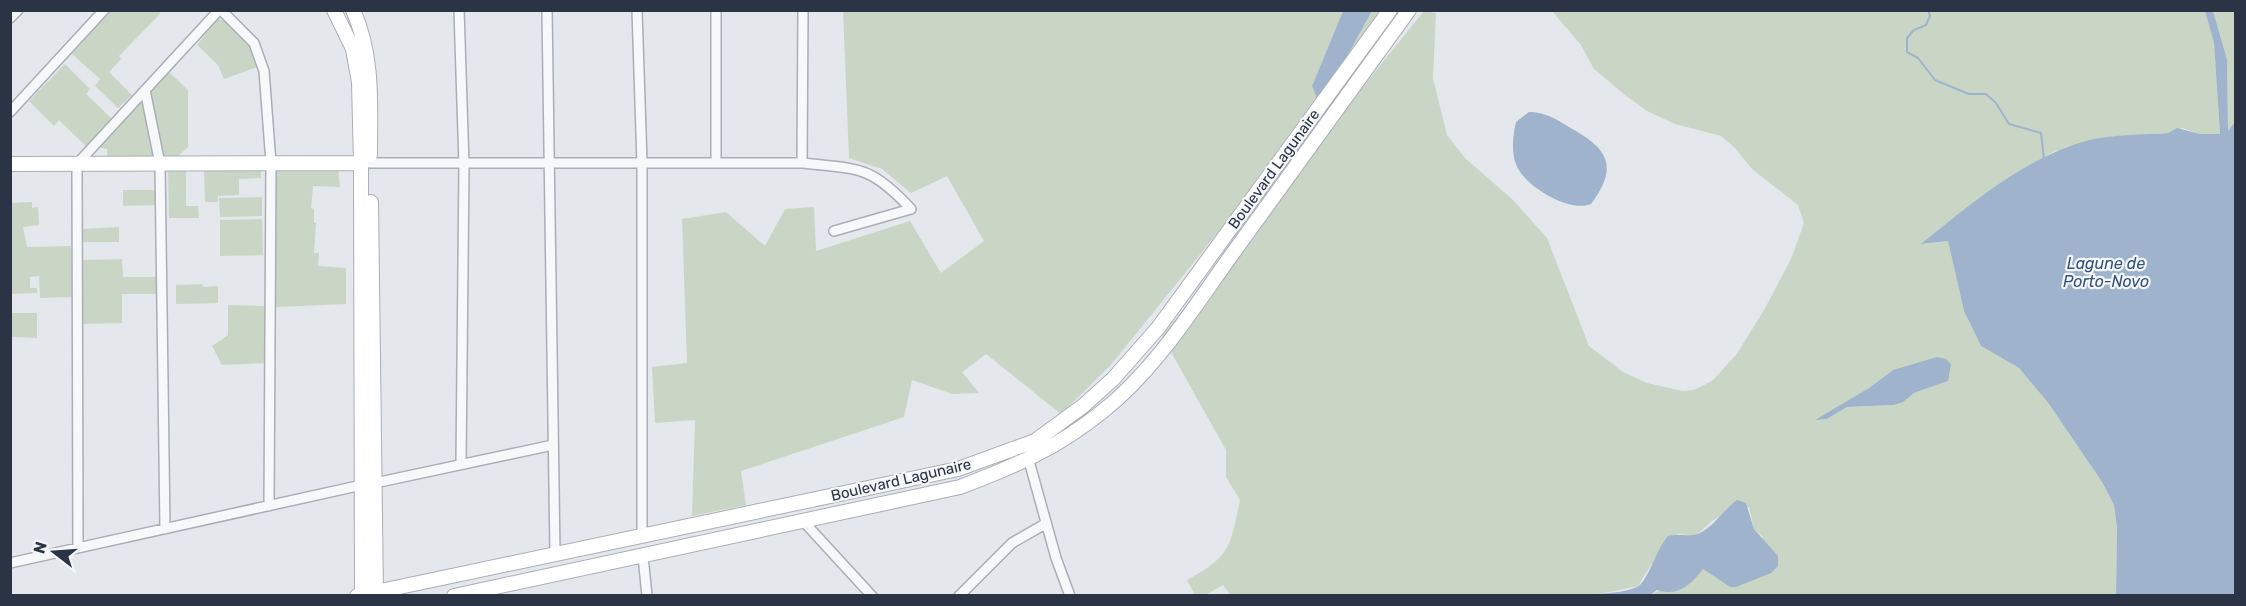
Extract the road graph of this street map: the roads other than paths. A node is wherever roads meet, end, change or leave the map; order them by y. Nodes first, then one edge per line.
1 (18, 10) edge
2 (104, 10) edge
3 (220, 10) edge
4 (334, 10) edge
5 (353, 10) edge
6 (459, 10) edge
7 (547, 10) edge
8 (637, 10) edge
9 (716, 10) edge
10 (803, 10) edge
11 (1390, 10) edge
12 (1409, 10) edge
13 (10, 18) edge
14 (145, 90) junction
15 (10, 112) edge
16 (549, 161) junction
17 (271, 163) junction
18 (366, 163) junction
19 (642, 163) junction
20 (716, 163) junction
21 (802, 163) junction
22 (10, 164) edge
23 (77, 164) junction
24 (160, 164) junction
25 (464, 165) junction
26 (834, 231) dead end
27 (553, 445) junction
28 (1029, 461) junction
29 (461, 464) junction
30 (368, 484) junction
31 (269, 506) junction
32 (804, 522) junction
33 (1045, 524) junction
34 (165, 529) junction
35 (642, 536) junction
36 (78, 548) junction
37 (555, 554) junction
38 (643, 556) junction
39 (10, 562) edge
40 (366, 594) edge
41 (454, 596) edge
42 (647, 596) edge
43 (872, 596) edge
44 (959, 596) edge
45 (1070, 596) edge

1 - 13 street
2 - 15 street
3 - 14 street
3 - 17 street
4 - 18 main road
5 - 18 main road
6 - 25 street
7 - 16 street
8 - 19 street
9 - 20 street
10 - 21 street
11 - 35 main road, Boulevard Lagunaire
12 - 28 main road, Boulevard Lagunaire
14 - 23 street
14 - 24 street
16 - 19 street
16 - 25 street
16 - 27 street
17 - 18 main road
17 - 24 main road
17 - 31 street
18 - 25 street
18 - 30 main road
19 - 20 street
19 - 35 street
20 - 21 street
21 - 26 street
22 - 23 main road
23 - 24 main road
23 - 36 street
24 - 34 street
25 - 29 street
27 - 29 street
27 - 37 street
28 - 32 main road, Boulevard Lagunaire
28 - 33 street
29 - 30 street
30 - 31 street
30 - 40 main road
31 - 34 street
32 - 38 main road, Boulevard Lagunaire
32 - 43 street
33 - 44 street
33 - 45 street
34 - 36 street
35 - 37 main road, Boulevard Lagunaire
36 - 39 street
37 - 40 main road, Boulevard Lagunaire
38 - 41 main road, Boulevard Lagunaire
38 - 42 street

